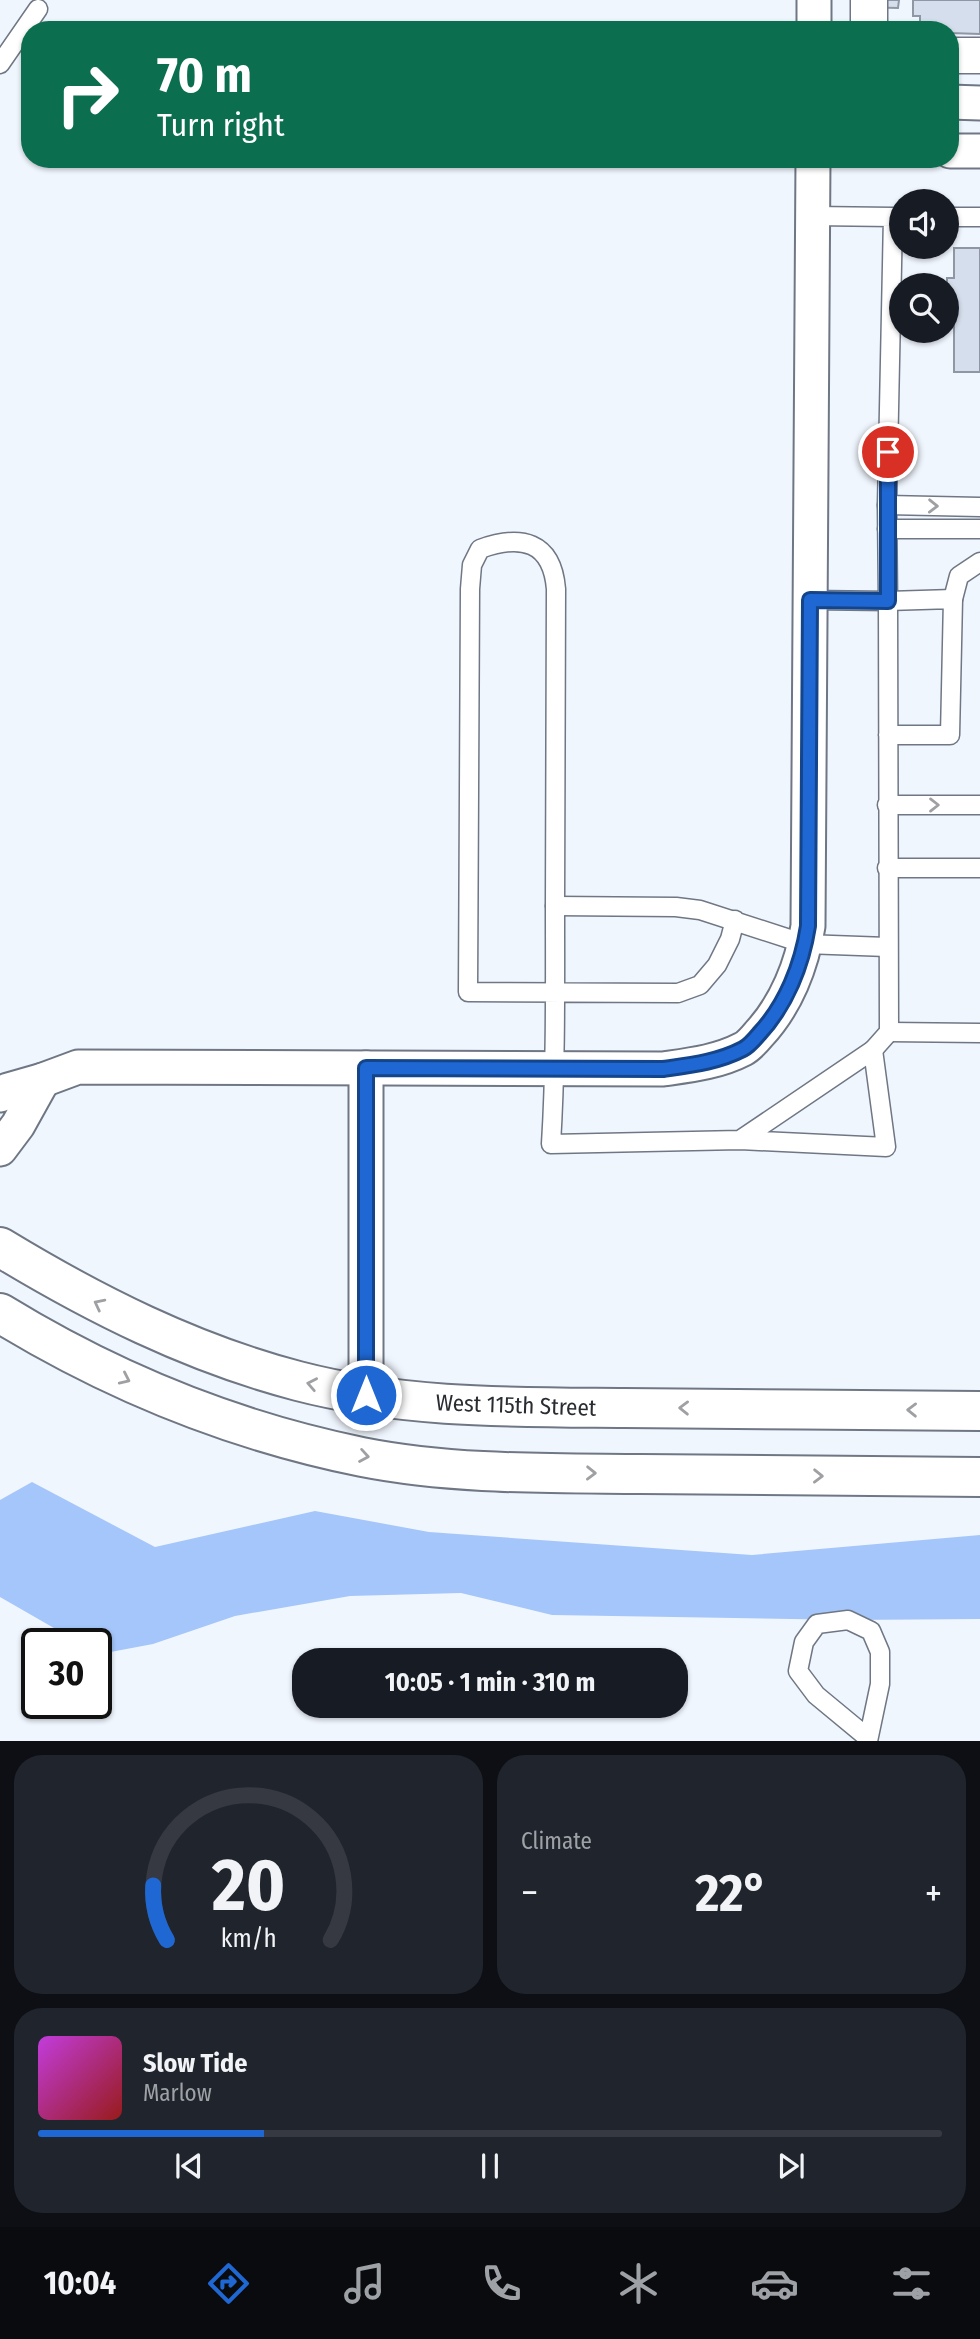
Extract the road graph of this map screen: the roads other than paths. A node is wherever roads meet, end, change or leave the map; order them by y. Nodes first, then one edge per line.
1 (814, 0) edge
2 (860, 0) edge
3 (878, 0) edge
4 (38, 9) dead end
5 (30, 21) edge
6 (814, 21) edge
7 (860, 21) edge
8 (878, 21) edge
9 (21, 34) edge
10 (959, 47) edge
11 (980, 47) edge
12 (0, 64) edge
13 (959, 64) edge
14 (980, 64) edge
15 (959, 102) edge
16 (980, 103) edge
17 (959, 151) edge
18 (980, 151) edge
19 (813, 168) edge
20 (813, 216) junction
21 (889, 217) edge
22 (959, 217) edge
23 (980, 217) edge
24 (896, 259) edge
25 (887, 505) junction
26 (980, 507) edge
27 (887, 529) junction
28 (980, 529) edge
29 (980, 562) edge
30 (953, 599) junction
31 (810, 600) junction
32 (888, 601) junction
33 (888, 735) junction
34 (887, 805) junction
35 (980, 805) edge
36 (887, 868) junction
37 (980, 868) edge
38 (555, 906) junction
39 (734, 920) junction
40 (805, 944) junction
41 (887, 947) junction
42 (555, 993) junction
43 (889, 1032) junction
44 (980, 1033) edge
45 (873, 1050) junction
46 (366, 1068) junction
47 (555, 1069) junction
48 (43, 1080) junction
49 (0, 1095) edge
50 (740, 1140) junction
51 (0, 1149) edge
52 (0, 1247) edge
53 (0, 1313) edge
54 (366, 1395) junction
55 (980, 1411) edge
56 (980, 1477) edge
57 (868, 1739) edge

1 - 6 street
2 - 7 lane
3 - 8 lane
4 - 5 lane
9 - 12 lane
10 - 11 lane
13 - 14 lane
15 - 16 street
17 - 18 street
19 - 20 street
20 - 21 lane
20 - 31 street
22 - 23 lane
24 - 25 lane
25 -> 26 lane
25 - 27 lane
27 - 28 lane
27 - 32 lane
29 - 30 lane
30 - 32 lane
30 - 33 lane
31 - 32 lane
31 - 40 street
32 - 33 lane
33 - 34 lane
34 -> 35 lane
34 - 36 lane
36 - 37 lane
36 - 41 lane
38 - 39 lane
38 - 42 lane
38 - 42 lane
39 - 40 lane
39 - 42 lane
40 - 41 lane
40 - 47 street
41 - 43 lane
42 - 47 lane
43 - 44 lane
43 - 45 lane
45 - 50 lane
45 - 50 lane
46 - 47 street
46 - 48 street
46 - 54 street
47 - 50 lane
48 - 49 street
48 - 51 street
54 -> 52 street, West 115th Street
53 -> 56 street
55 -> 54 street, West 115th Street
57 - 57 lane

